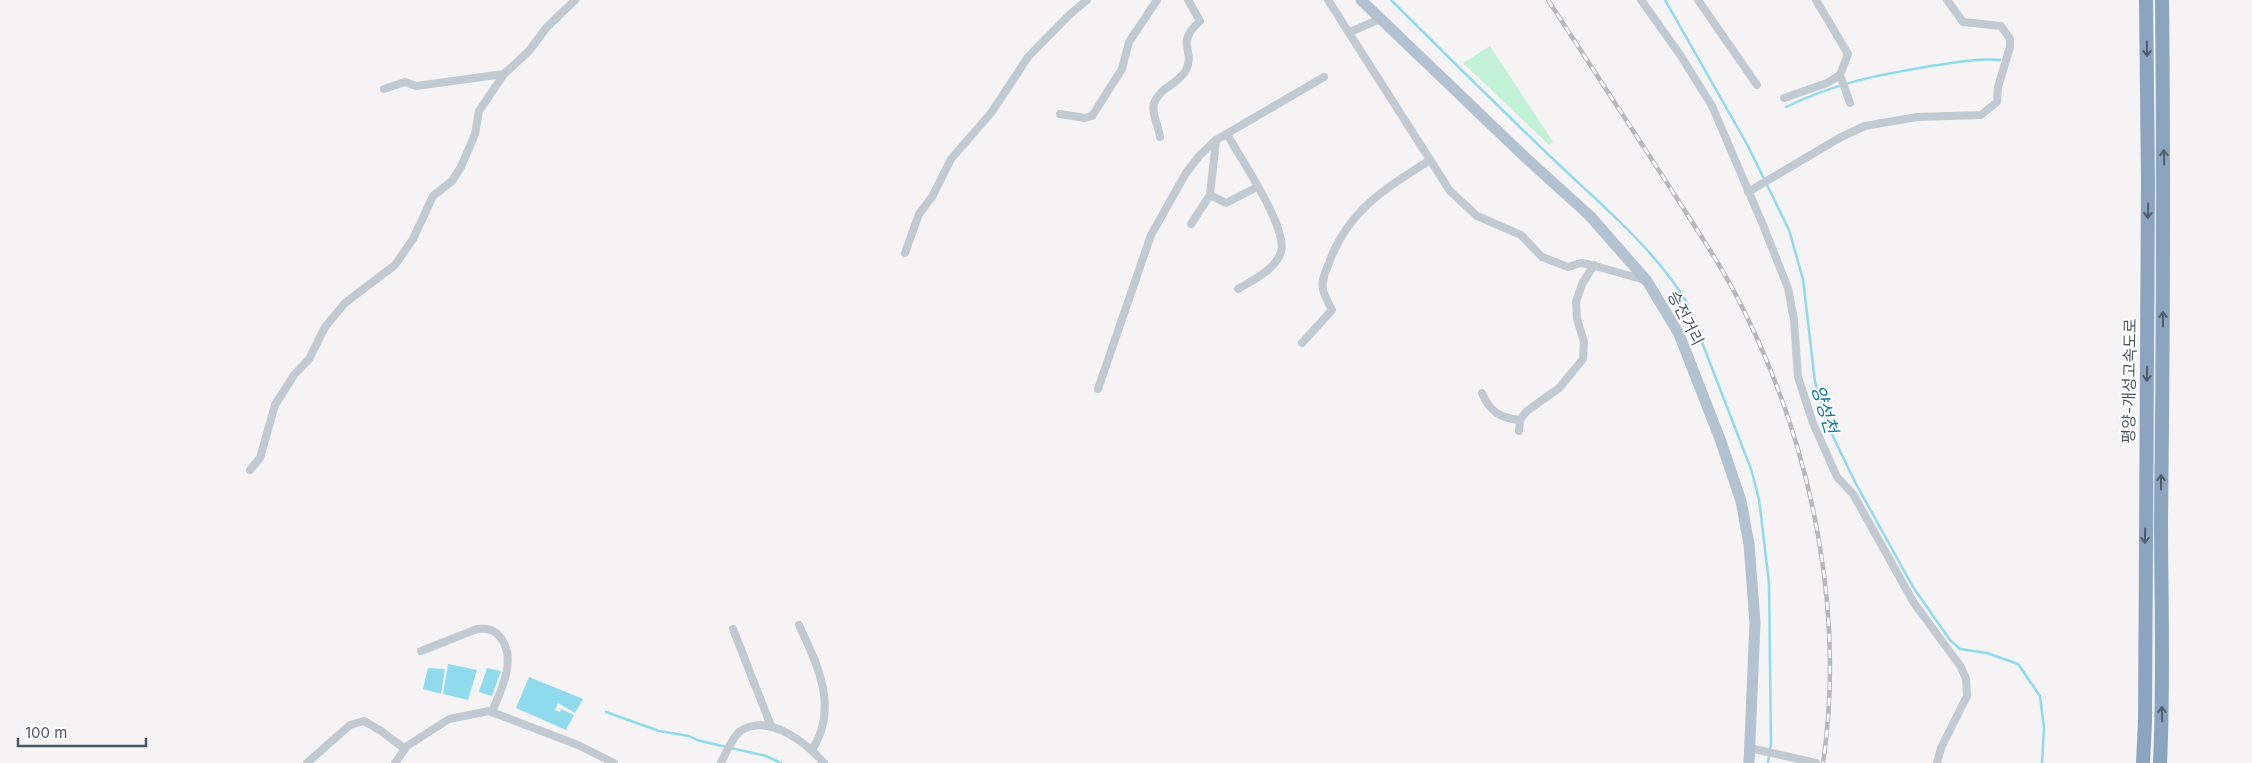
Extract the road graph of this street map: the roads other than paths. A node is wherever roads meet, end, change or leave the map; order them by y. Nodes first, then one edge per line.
1 (575, 0) edge
2 (1087, 0) edge
3 (1157, 0) edge
4 (1188, 0) edge
5 (1328, 0) edge
6 (1361, 0) edge
7 (1641, 0) edge
8 (1698, 0) edge
9 (1816, 0) edge
10 (1947, 0) edge
11 (2146, 0) edge
12 (2162, 0) edge
13 (1380, 19) junction
14 (1350, 32) junction
15 (504, 74) junction
16 (1324, 77) dead end
17 (1840, 77) junction
18 (1757, 85) dead end
19 (384, 89) dead end
20 (1784, 98) dead end
21 (1850, 103) dead end
22 (1060, 114) dead end
23 (1227, 134) junction
24 (1160, 137) dead end
25 (1216, 140) junction
26 (1430, 160) junction
27 (1257, 187) junction
28 (1748, 192) junction
29 (1210, 194) junction
30 (1191, 224) dead end
31 (905, 252) dead end
32 (1594, 265) junction
33 (1647, 280) junction
34 (1238, 290) dead end
35 (1302, 343) dead end
36 (1098, 389) dead end
37 (1482, 393) dead end
38 (1520, 420) junction
39 (1519, 431) dead end
40 (250, 470) dead end
41 (799, 625) dead end
42 (733, 629) dead end
43 (421, 651) dead end
44 (492, 712) junction
45 (771, 726) junction
46 (1750, 748) junction
47 (405, 749) junction
48 (812, 750) junction
49 (307, 763) edge
50 (395, 763) edge
51 (614, 763) edge
52 (721, 763) edge
53 (824, 763) edge
54 (1749, 763) edge
55 (1816, 763) edge
56 (1937, 763) edge
57 (2143, 763) edge
58 (2160, 763) edge

1 - 15 street
2 - 31 street
3 - 22 street
4 - 24 street
5 - 14 street
6 - 13 main road, 승전거리
7 - 28 street
8 - 18 street
9 - 17 street
10 - 28 street
11 -> 57 highway, 평양-개성고속도로
58 -> 12 highway, 평양-개성고속도로
13 - 14 street
13 - 33 main road, 승전거리
14 - 26 street
15 - 19 street
15 - 40 street
16 - 23 street
17 - 20 street
17 - 21 street
23 - 25 street
23 - 27 street
25 - 29 street
25 - 36 street
26 - 32 street
26 - 35 street
27 - 29 street
27 - 34 street
28 - 56 street
29 - 30 street
32 - 33 street
32 - 38 street
33 - 46 main road, 승전거리
37 - 38 street
38 - 39 street
41 - 48 street
42 - 45 street
43 - 44 street
44 - 47 street
44 - 51 street
45 - 48 street
45 - 52 street
46 - 54 main road, 승전거리
46 - 55 street
47 - 49 street
47 - 50 street
48 - 53 street

